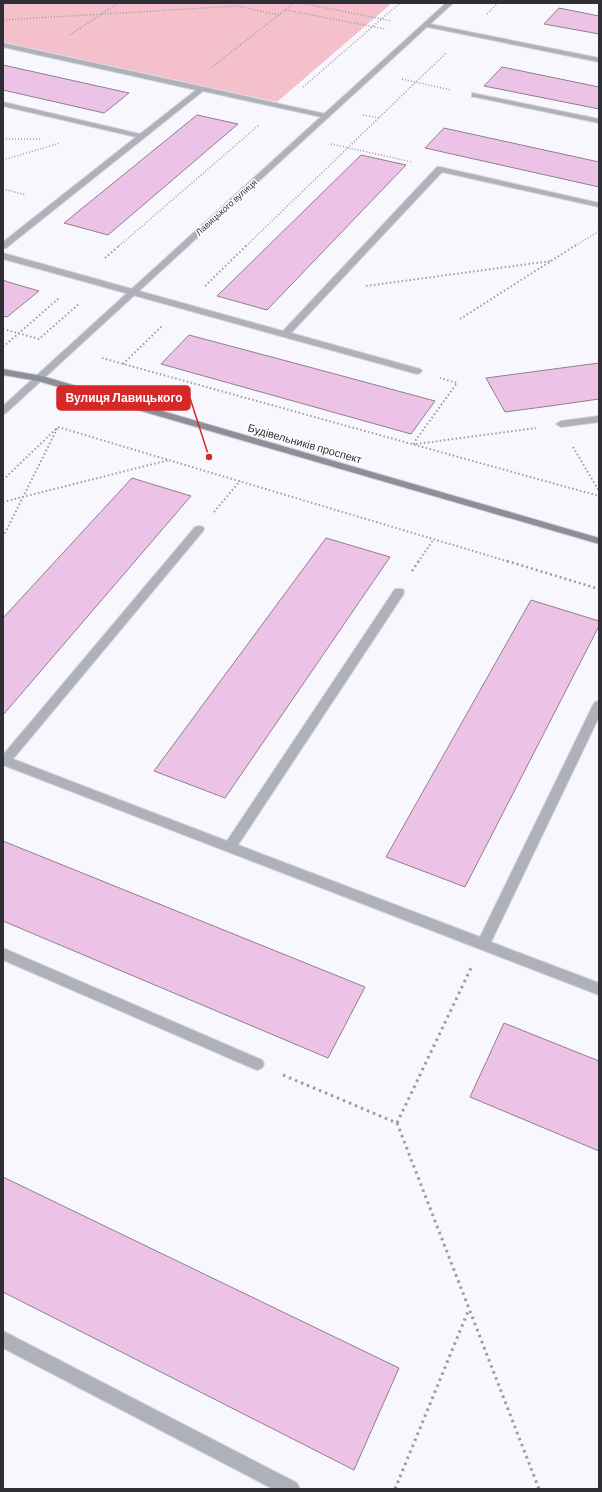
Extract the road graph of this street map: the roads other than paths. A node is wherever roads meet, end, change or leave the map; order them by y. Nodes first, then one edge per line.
1 (450, 3) edge
2 (425, 25) junction
3 (3, 45) edge
4 (599, 60) edge
5 (201, 89) junction
6 (475, 95) road end
7 (3, 104) edge
8 (326, 116) junction
9 (599, 121) edge
10 (141, 136) junction
11 (599, 205) edge
12 (3, 246) edge
13 (3, 256) edge
14 (133, 292) junction
15 (284, 335) junction
16 (417, 371) dead end
17 (3, 372) edge
18 (39, 378) junction
19 (3, 411) edge
20 (599, 419) edge
21 (561, 424) road end
22 (199, 529) road end
23 (599, 541) edge
24 (399, 592) road end
25 (599, 705) edge
26 (4, 761) edge
27 (230, 847) junction
28 (483, 944) junction
29 (3, 954) edge
30 (599, 989) edge
31 (257, 1064) road end
32 (3, 1339) edge
33 (291, 1489) edge

1 - 2 street, Лавицького вулиця
2 - 4 street
2 - 8 street, Лавицького вулиця
3 - 5 street
5 - 8 street
5 - 10 street
6 - 9 street
7 - 10 street
8 - 14 street, Лавицького вулиця
10 - 12 street
11 - 15 street
13 - 14 street
14 - 15 street
14 - 18 street, Лавицького вулиця
15 - 16 street
17 - 18 main road, Будівельників проспект
18 - 19 street, Лавицького вулиця
18 - 23 main road, Будівельників проспект
20 - 21 street
22 - 26 street
24 - 27 street
25 - 28 street
26 - 27 street
27 - 28 street
28 - 30 street
29 - 31 street
32 - 33 street

